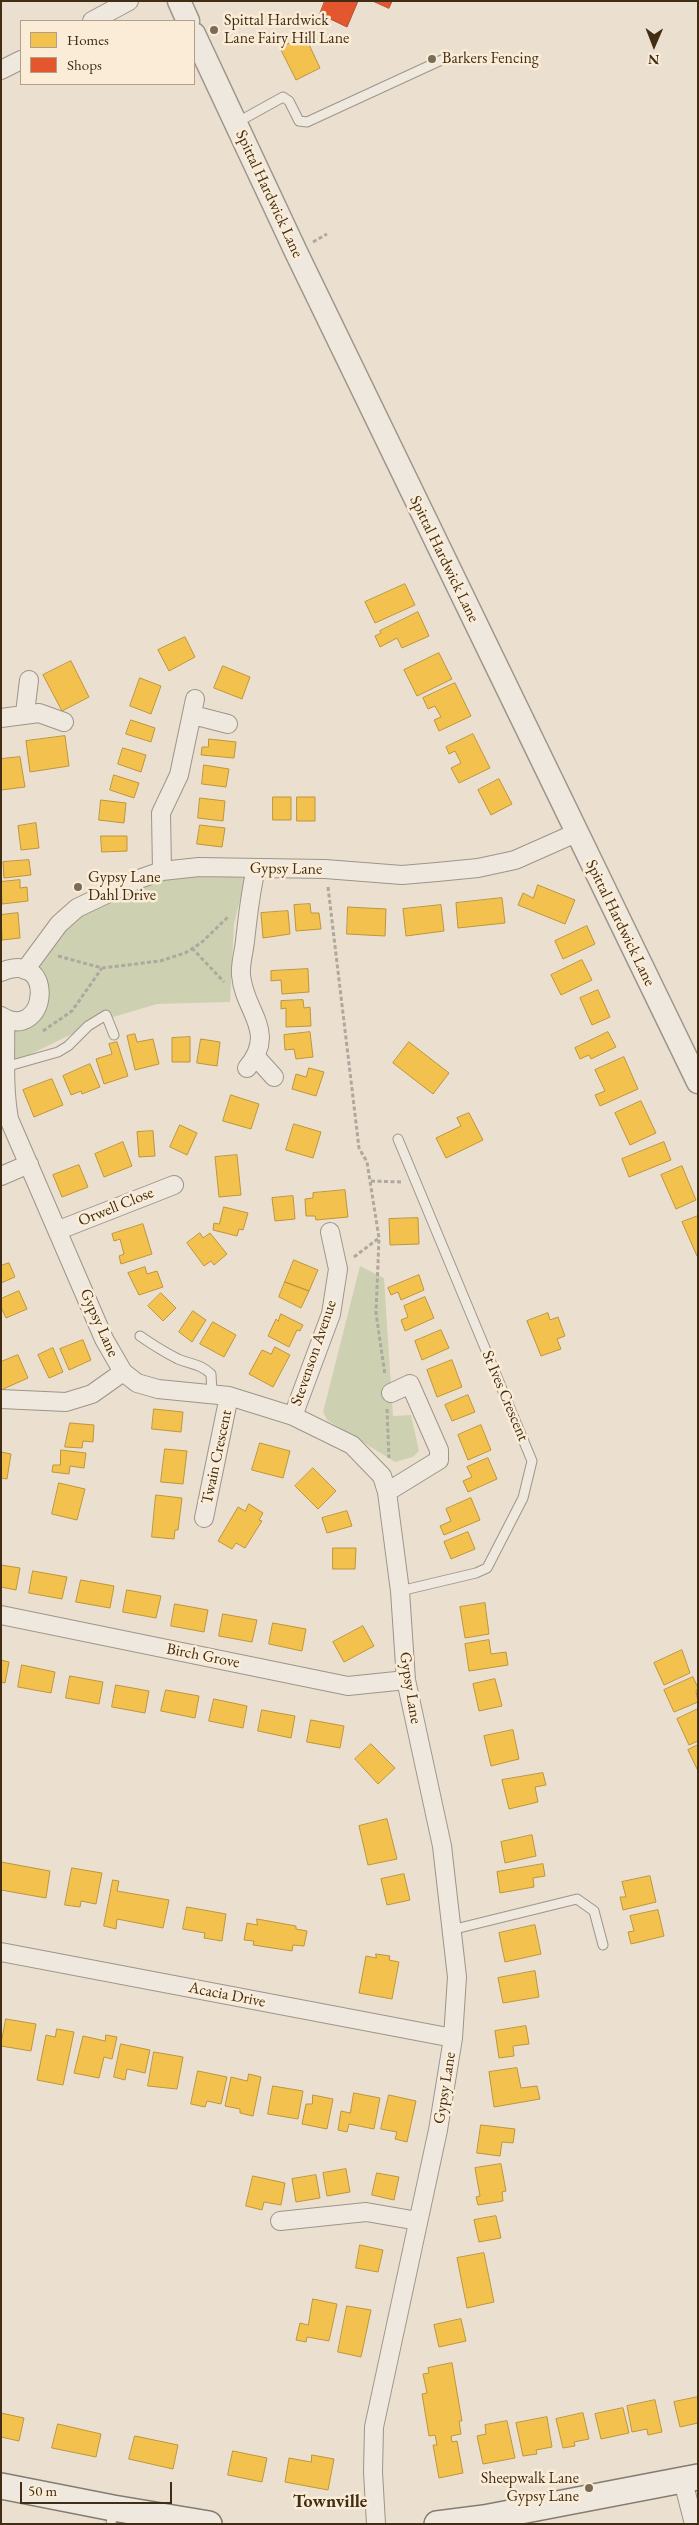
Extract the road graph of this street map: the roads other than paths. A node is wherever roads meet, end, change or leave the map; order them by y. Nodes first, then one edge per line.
1 (129, 1) edge
2 (178, 1) edge
3 (94, 20) edge
4 (188, 20) edge
5 (195, 36) edge
6 (446, 58) dead end
7 (20, 60) edge
8 (1, 70) edge
9 (236, 124) junction
10 (28, 680) dead end
11 (25, 713) junction
12 (1, 718) edge
13 (64, 722) dead end
14 (228, 724) dead end
15 (576, 833) junction
16 (256, 868) junction
17 (162, 871) junction
18 (26, 970) junction
19 (1, 972) edge
20 (3, 1017) edge
21 (24, 1018) junction
22 (114, 1035) dead end
23 (10, 1044) junction
24 (4, 1067) junction
25 (274, 1078) dead end
26 (698, 1082) edge
27 (398, 1139) dead end
28 (28, 1164) junction
29 (1, 1176) edge
30 (174, 1185) dead end
31 (59, 1230) junction
32 (330, 1232) dead end
33 (140, 1336) dead end
34 (123, 1372) junction
35 (388, 1393) road end
36 (212, 1394) junction
37 (230, 1396) junction
38 (1, 1399) edge
39 (293, 1416) junction
40 (384, 1484) junction
41 (204, 1518) dead end
42 (400, 1591) junction
43 (1, 1615) edge
44 (406, 1680) junction
45 (451, 1930) junction
46 (603, 1945) dead end
47 (1, 1952) edge
48 (453, 2038) junction
49 (280, 2221) dead end
50 (418, 2221) junction
51 (691, 2479) edge
52 (1, 2486) edge
53 (112, 2516) edge
54 (209, 2524) edge
55 (376, 2524) edge
56 (437, 2524) edge
57 (694, 2524) edge

1 - 3 street
2 - 4 street
5 - 9 street, Spittal Hardwick Lane
6 - 9 lane
7 - 8 street
9 - 15 street, Spittal Hardwick Lane
10 - 11 street
11 - 12 street
11 - 13 street
14 - 17 street
15 - 16 street, Gypsy Lane
15 - 26 street, Spittal Hardwick Lane
16 - 17 street, Gypsy Lane
16 - 25 street
17 - 18 street, Gypsy Lane
18 - 19 street
18 - 21 street, Gypsy Lane
20 - 21 street
20 - 23 street, Gypsy Lane
21 - 23 street, Gypsy Lane
22 - 24 lane
23 - 24 street, Gypsy Lane
24 - 28 street, Gypsy Lane
27 - 42 lane, St Ives Crescent
28 - 29 street
28 - 31 street, Gypsy Lane
30 - 31 street, Orwell Close
31 - 34 street, Gypsy Lane
32 - 39 street, Stevenson Avenue
33 - 36 lane
34 - 36 street, Gypsy Lane
34 - 38 street
35 - 40 street
36 - 37 street, Gypsy Lane
37 - 39 street, Gypsy Lane
37 - 41 street, Twain Crescent
39 - 40 street, Gypsy Lane
40 - 42 street, Gypsy Lane
42 - 44 street, Gypsy Lane
43 - 44 street, Birch Grove
44 - 45 street, Gypsy Lane
45 - 46 lane
45 - 48 street, Gypsy Lane
47 - 48 street, Acacia Drive
48 - 50 street, Gypsy Lane
49 - 50 street
50 - 55 street, Gypsy Lane
51 - 56 main road
51 - 57 street
52 - 53 main road
53 - 54 main road

